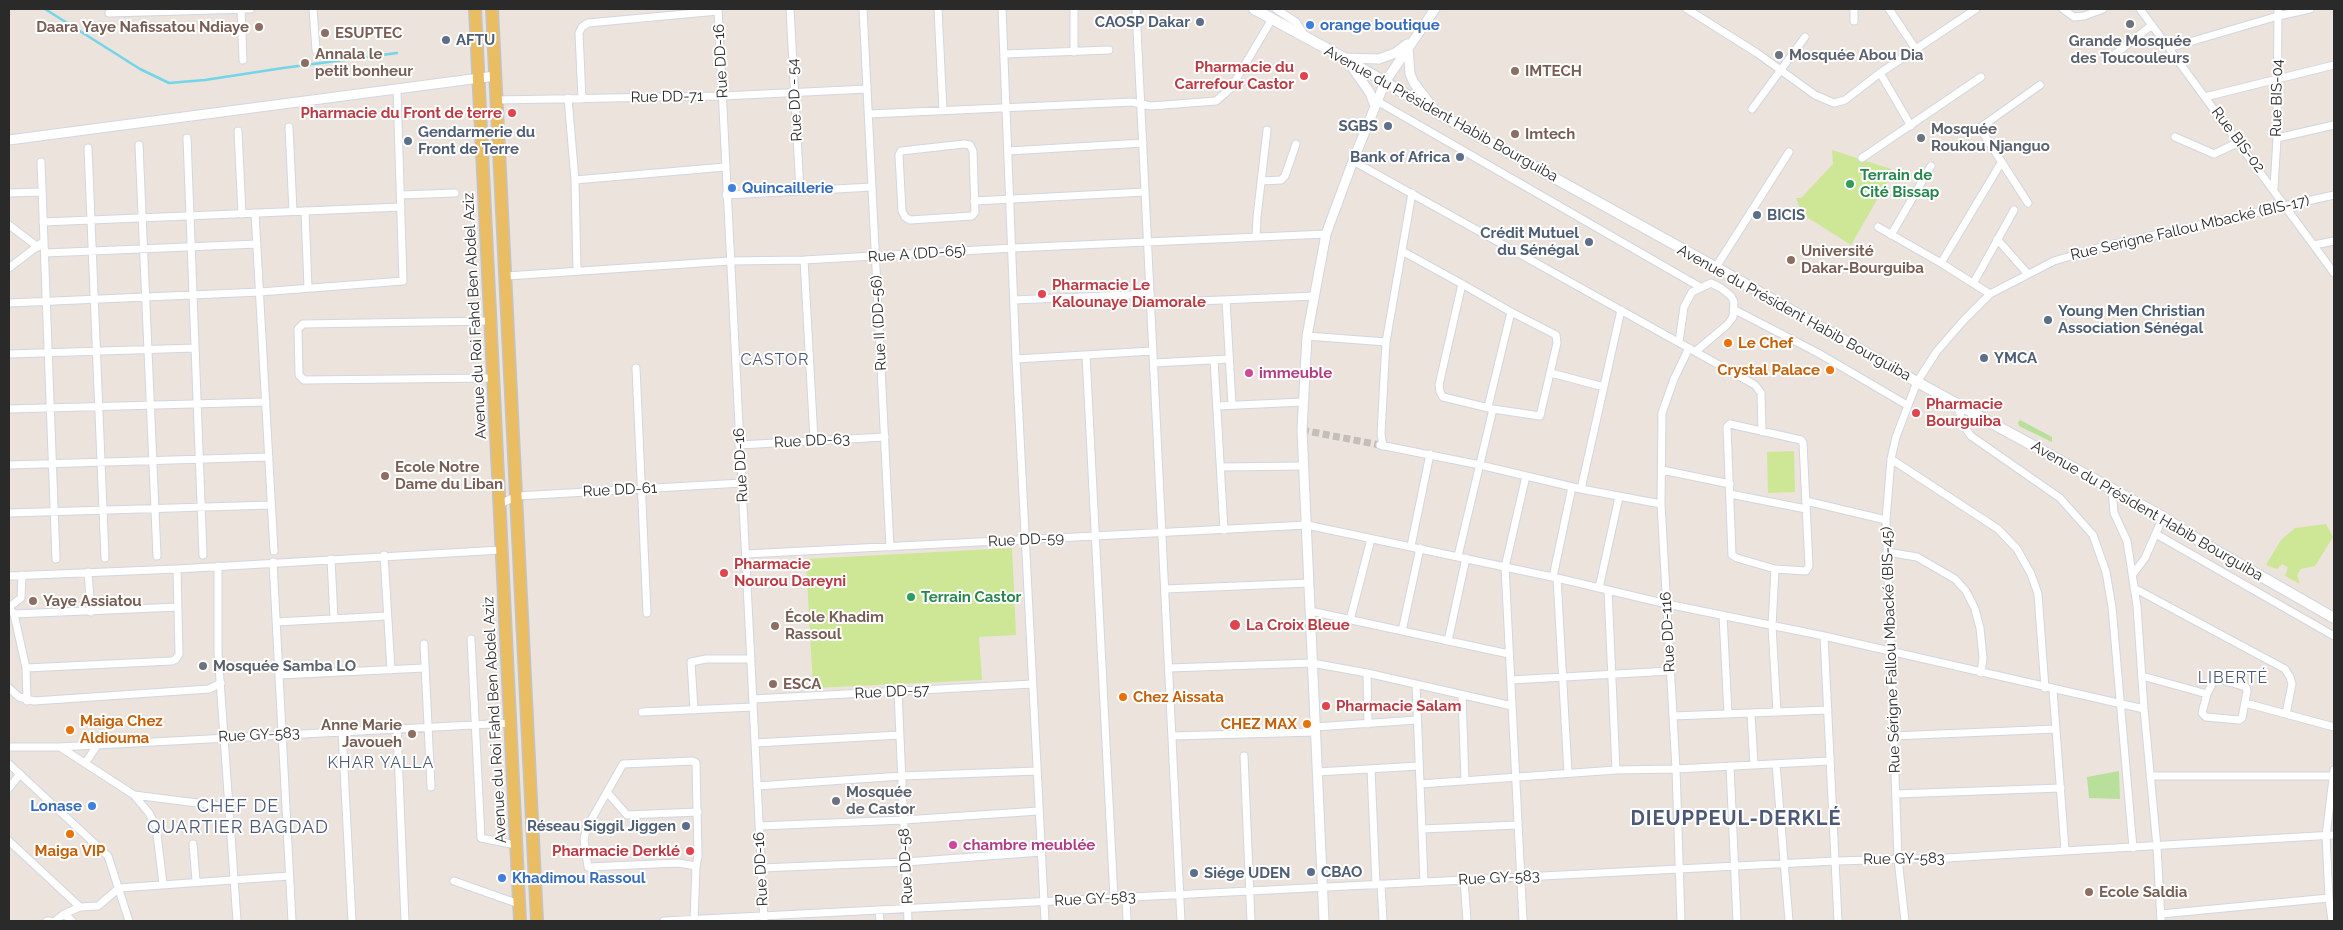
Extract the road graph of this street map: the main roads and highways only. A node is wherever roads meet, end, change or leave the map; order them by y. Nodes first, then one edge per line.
1 (475, 9) edge
2 (492, 9) edge
3 (1254, 9) edge
4 (1274, 14) edge
5 (2334, 618) edge
6 (520, 921) edge
7 (537, 921) edge

1 - 6 main road, Avenue du Roi Fahd Ben Abdel Aziz
2 - 7 main road
3 - 4 main road, Avenue du Président Habib Bourguiba
4 - 5 main road, Avenue du Président Habib Bourguiba

